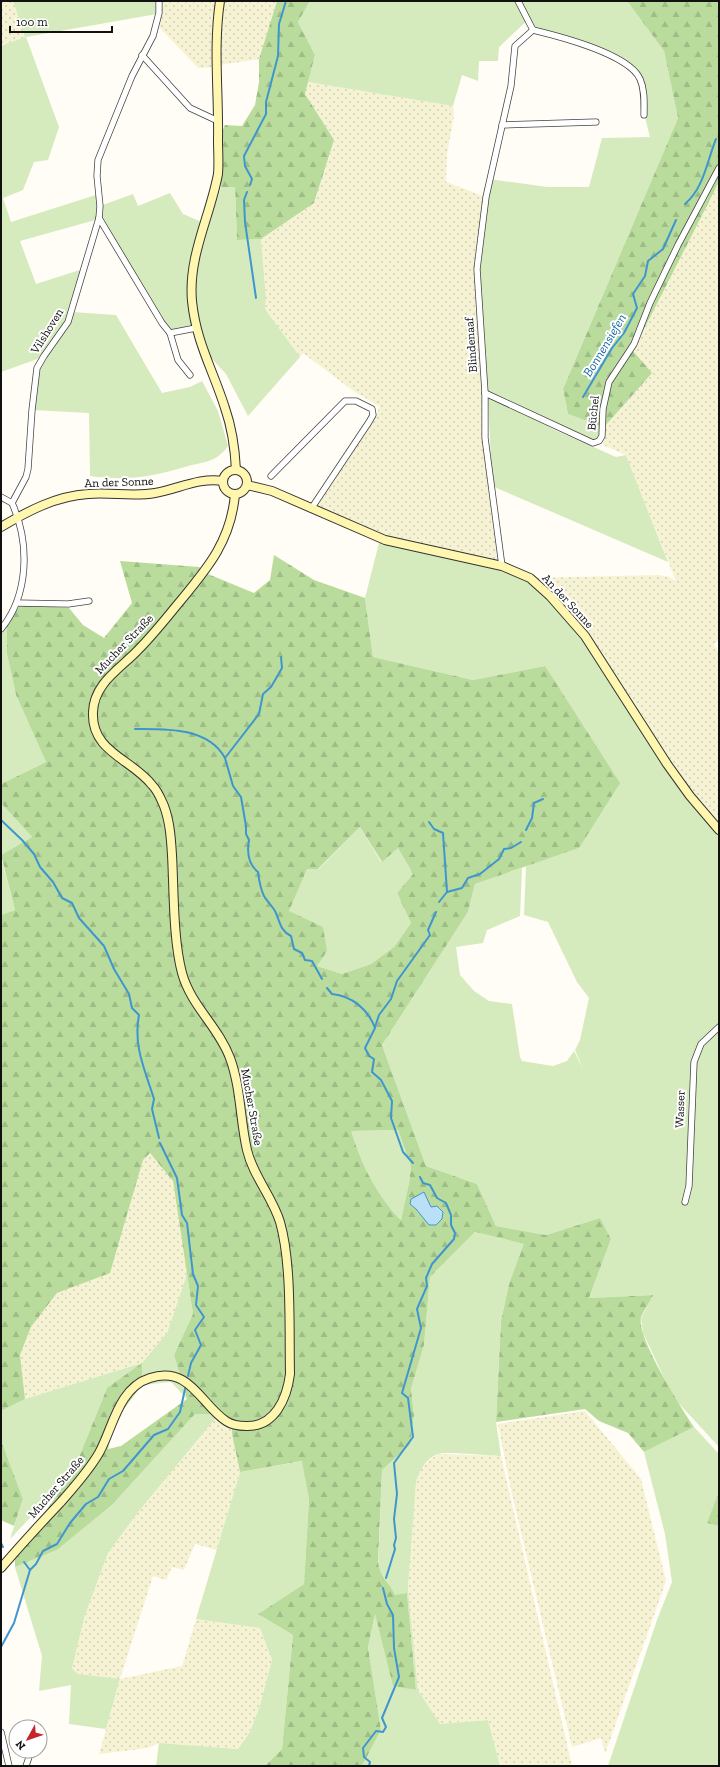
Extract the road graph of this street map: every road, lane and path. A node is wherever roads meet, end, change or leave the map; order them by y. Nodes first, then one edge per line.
1 (159, 1) edge
2 (220, 1) edge
3 (518, 1) edge
4 (533, 30) junction
5 (142, 55) junction
6 (644, 115) dead end
7 (218, 121) junction
8 (596, 122) dead end
9 (502, 124) junction
10 (719, 168) edge
11 (99, 218) junction
12 (196, 328) junction
13 (170, 333) junction
14 (190, 375) dead end
15 (485, 394) junction
16 (236, 470) junction
17 (271, 476) dead end
18 (223, 482) junction
19 (247, 485) junction
20 (235, 494) junction
21 (1, 497) edge
22 (12, 503) junction
23 (311, 509) junction
24 (18, 517) junction
25 (1, 527) edge
26 (502, 566) junction
27 (17, 602) junction
28 (89, 602) dead end
29 (1, 629) edge
30 (719, 830) edge
31 (719, 1027) edge
32 (685, 1202) dead end
33 (1, 1568) edge
34 (1, 1732) edge
35 (9, 1766) edge

1 - 5 street, Vilshoven
2 - 7 main road
3 - 4 street
4 - 6 street
4 - 9 street, Blindenaaf
5 - 7 street
5 - 11 street, Vilshoven
7 - 12 main road
8 - 9 street
9 - 15 street, Blindenaaf
10 - 15 street, Büchel
11 - 13 street
11 - 22 street, Vilshoven
12 - 13 street
12 - 16 main road
13 - 14 street
15 - 26 street, Blindenaaf
16 - 18 main road
16 - 19 main road
17 - 23 street
18 - 20 main road
18 - 24 main road, An der Sonne
19 - 20 main road
19 - 23 main road, An der Sonne
20 - 33 main road, Mucher Straße
21 - 22 street
22 - 24 street
23 - 26 main road, An der Sonne
24 - 25 main road, An der Sonne
24 - 27 street
26 - 30 main road, An der Sonne
27 - 28 street
27 - 29 street
31 - 32 street, Wasser
34 - 35 street

